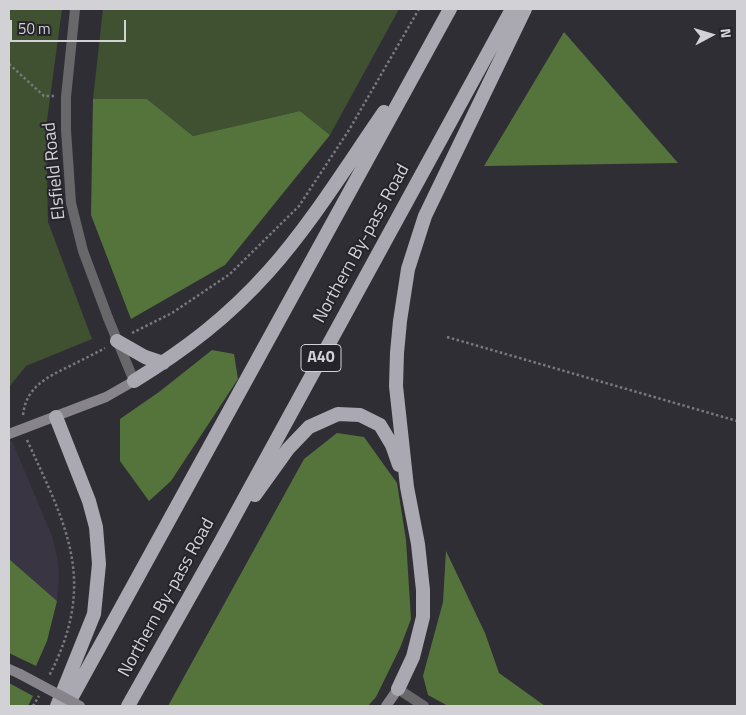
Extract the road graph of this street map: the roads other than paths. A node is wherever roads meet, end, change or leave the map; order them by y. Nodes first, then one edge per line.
1 (75, 9) edge
2 (450, 9) edge
3 (512, 9) edge
4 (525, 9) edge
5 (426, 51) junction
6 (118, 341) junction
7 (163, 363) junction
8 (134, 381) junction
9 (56, 417) junction
10 (9, 434) edge
11 (407, 487) junction
12 (220, 543) junction
13 (9, 668) edge
14 (398, 689) junction
15 (56, 706) edge
16 (67, 706) edge
17 (80, 706) edge
18 (128, 706) edge
19 (386, 706) edge
20 (424, 706) edge

1 - 6 street, Elsfield Road
2 - 5 highway, Northern By-pass Road
3 - 12 highway, Northern By-pass Road / A40
4 - 11 highway
5 - 7 highway
5 - 16 highway, Northern By-pass Road
6 - 7 highway
6 - 8 street, Elsfield Road
7 - 8 highway
8 - 9 main road
9 - 10 main road
9 - 15 highway
11 - 12 highway
11 - 14 highway
12 - 18 highway, Northern By-pass Road / A40
13 - 17 main road, bridge
14 - 19 main road
14 - 20 street

